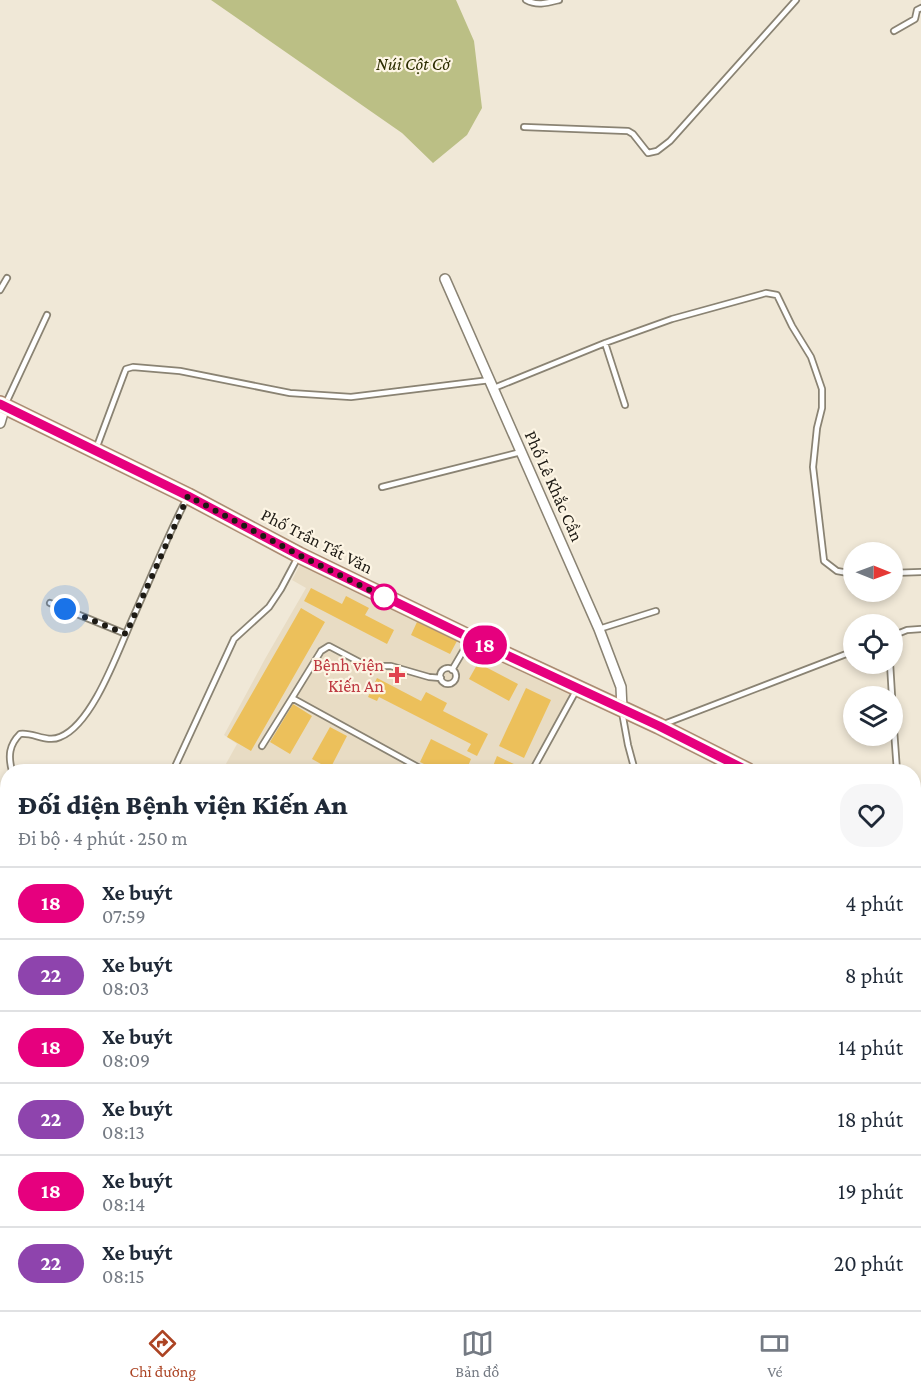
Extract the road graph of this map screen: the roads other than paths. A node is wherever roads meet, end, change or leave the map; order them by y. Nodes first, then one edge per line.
1 (526, 0) edge
2 (559, 0) edge
3 (796, 0) edge
4 (921, 8) edge
5 (894, 31) dead end
6 (524, 127) dead end
7 (7, 278) dead end
8 (445, 279) dead end
9 (0, 290) edge
10 (47, 315) dead end
11 (605, 343) junction
12 (492, 384) junction
13 (2, 405) edge
14 (625, 405) dead end
15 (0, 423) edge
16 (96, 450) junction
17 (521, 452) junction
18 (382, 487) dead end
19 (188, 496) junction
20 (299, 555) junction
21 (843, 572) edge
22 (921, 572) edge
23 (903, 573) edge
24 (50, 603) dead end
25 (656, 611) dead end
26 (599, 629) junction
27 (921, 629) edge
28 (903, 632) edge
29 (126, 634) junction
30 (470, 638) junction
31 (843, 655) edge
32 (452, 670) junction
33 (441, 678) junction
34 (578, 688) junction
35 (292, 698) junction
36 (622, 709) junction
37 (659, 726) junction
38 (262, 746) dead end
39 (895, 746) edge
40 (11, 764) edge
41 (176, 764) edge
42 (412, 764) edge
43 (536, 764) edge
44 (633, 764) edge
45 (733, 764) edge
46 (896, 764) edge

1 - 2 lane
3 - 6 lane
4 - 5 lane
7 - 9 lane
8 - 12 street, Phố Lê Khắc Cần
10 - 13 lane
11 - 12 lane
11 - 14 lane
11 - 21 lane
12 - 16 lane
12 - 17 street, Phố Lê Khắc Cần
13 - 15 street
13 - 16 main road, Phố Trần Tất Văn
16 - 19 main road, Phố Trần Tất Văn
17 - 18 lane
17 - 26 street, Phố Lê Khắc Cần
19 - 20 main road, Phố Trần Tất Văn
19 - 29 lane
20 - 30 main road, Phố Trần Tất Văn
20 - 41 lane
22 - 23 lane
24 - 29 lane
25 - 26 lane
26 - 36 street, Phố Lê Khắc Cần
27 - 28 lane
29 - 40 lane
30 - 32 lane
30 - 34 main road, Phố Trần Tất Văn
31 - 37 lane
32 - 33 lane
32 - 33 lane
33 - 35 lane
34 - 36 main road, Phố Trần Tất Văn
34 - 43 lane
35 - 38 lane
35 - 42 lane
36 - 37 main road, Phố Trần Tất Văn
36 - 44 lane
37 - 45 main road, Phố Trần Tất Văn
39 - 46 lane

